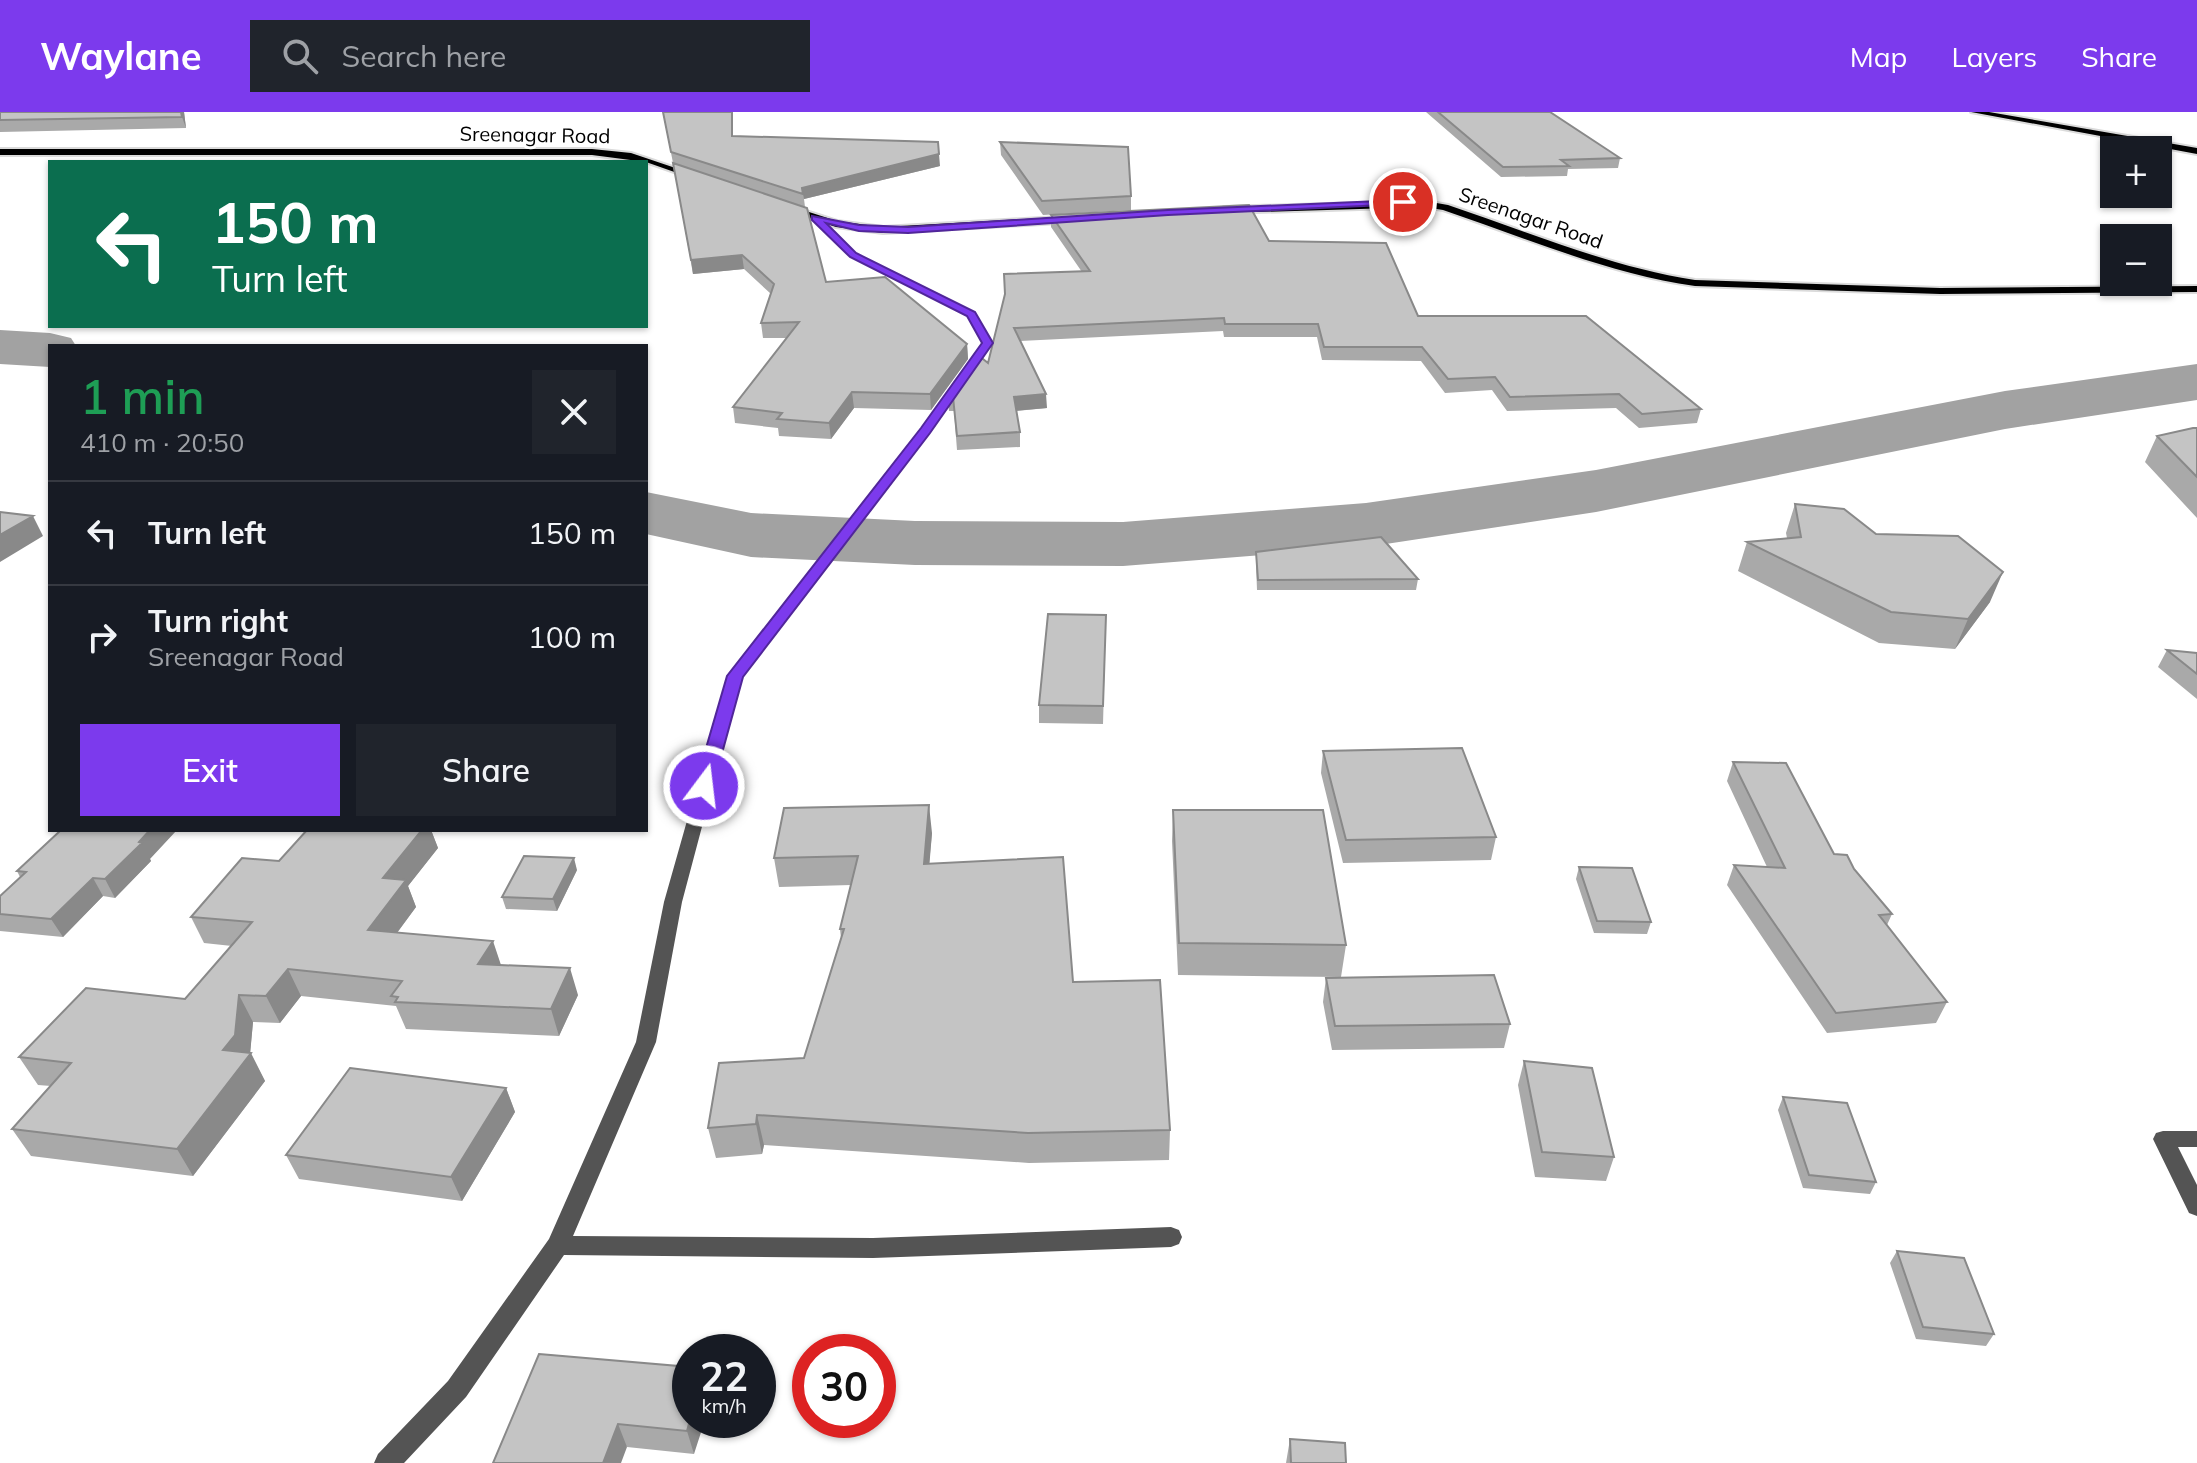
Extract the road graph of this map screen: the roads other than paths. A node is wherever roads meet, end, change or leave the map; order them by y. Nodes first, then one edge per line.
1 (1975, 112) edge
2 (2197, 151) edge
3 (0, 152) edge
4 (644, 160) edge
5 (648, 161) edge
6 (719, 184) edge
7 (774, 203) edge
8 (1212, 211) edge
9 (815, 218) junction
10 (1091, 218) edge
11 (2197, 289) edge
12 (2197, 1139) edge
13 (2197, 1207) edge
14 (1171, 1237) dead end
15 (558, 1245) junction
16 (387, 1463) edge

1 - 2 main road
3 - 4 main road, Sreenagar Road
5 - 6 main road, Sreenagar Road
7 - 9 main road
8 - 11 main road, Sreenagar Road
9 - 10 main road
9 - 15 street
12 - 13 street
14 - 15 street
15 - 16 street

